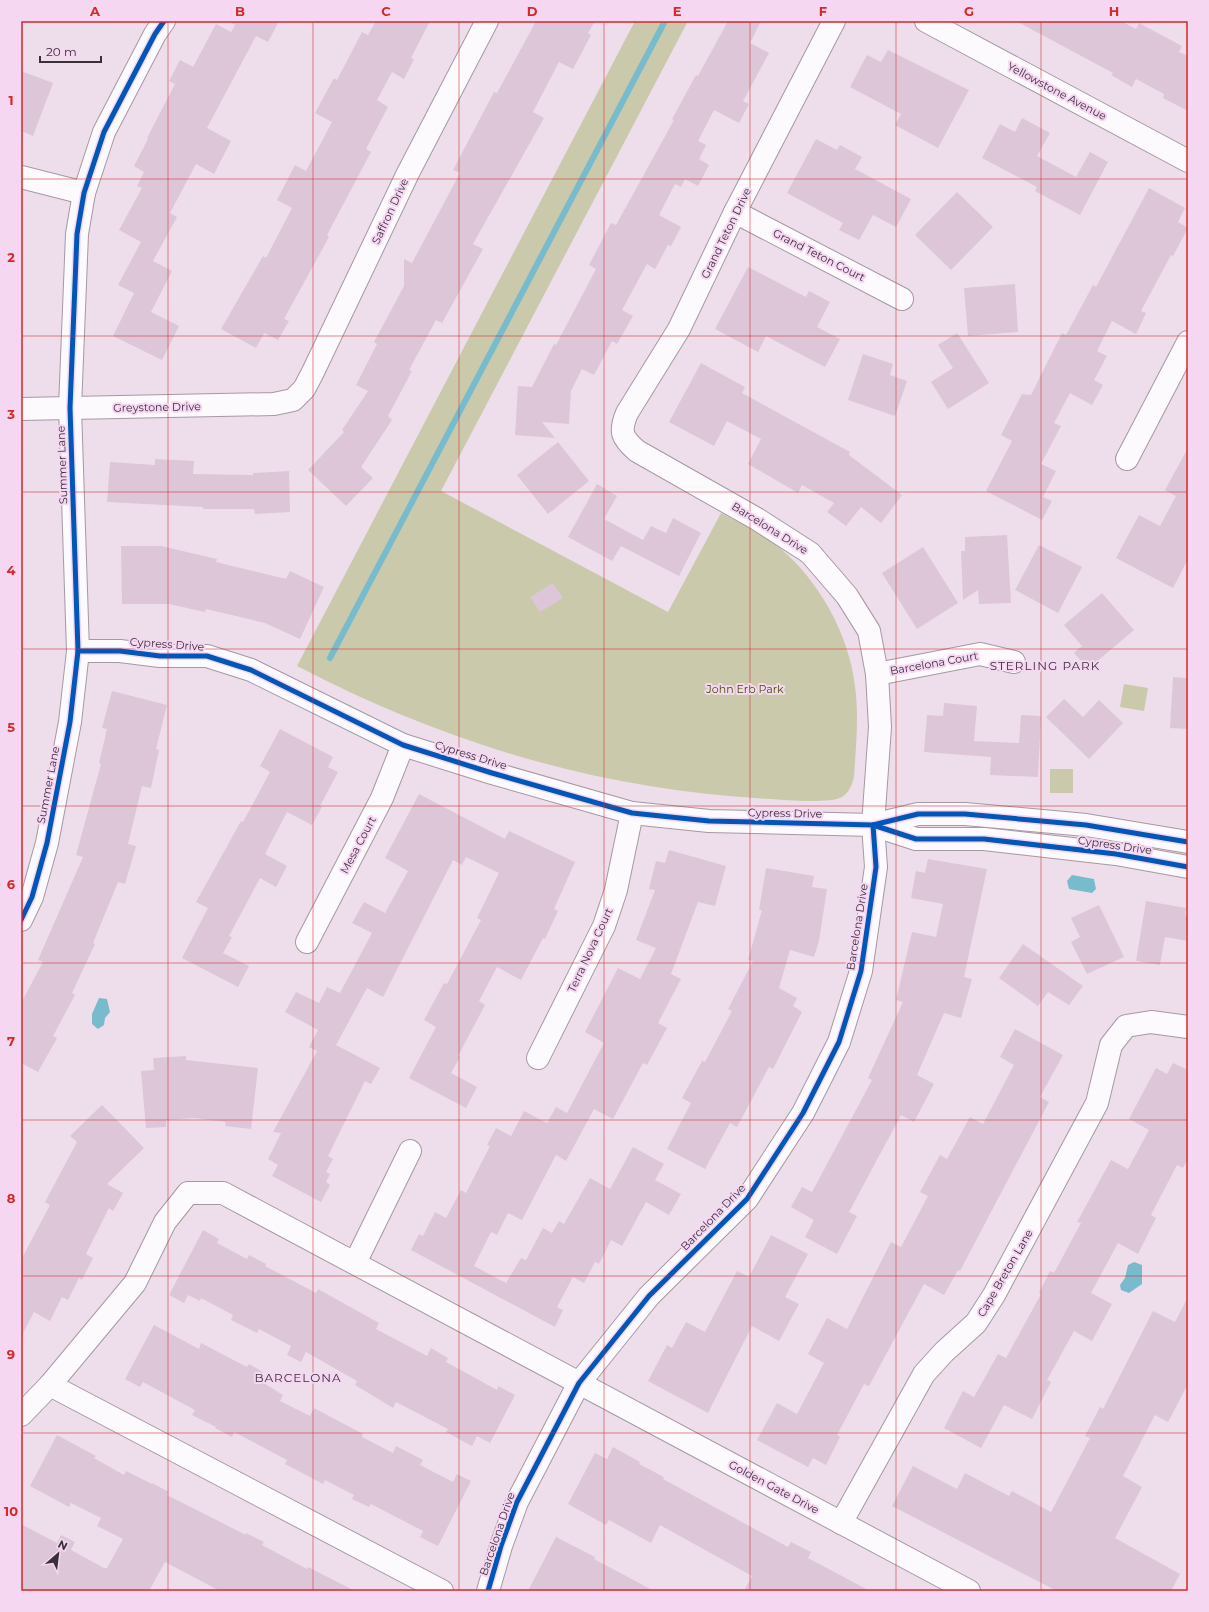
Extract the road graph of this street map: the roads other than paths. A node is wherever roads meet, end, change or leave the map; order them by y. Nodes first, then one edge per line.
1 (164, 21) edge
2 (487, 21) edge
3 (834, 21) edge
4 (926, 21) edge
5 (1188, 161) edge
6 (21, 177) edge
7 (84, 193) junction
8 (735, 212) junction
9 (902, 299) dead end
10 (1188, 342) edge
11 (293, 400) joint
12 (21, 408) edge
13 (70, 408) junction
14 (628, 443) joint
15 (1127, 458) dead end
16 (78, 650) junction
17 (1014, 662) dead end
18 (877, 674) junction
19 (403, 744) junction
20 (632, 813) junction
21 (873, 825) junction
22 (1188, 842) edge
23 (1188, 867) edge
24 (21, 920) edge
25 (308, 942) dead end
26 (1188, 1027) edge
27 (538, 1058) dead end
28 (410, 1151) dead end
29 (355, 1263) junction
30 (579, 1383) junction
31 (50, 1385) junction
32 (21, 1415) edge
33 (841, 1523) junction
34 (442, 1591) edge
35 (488, 1591) edge
36 (969, 1591) edge

1 - 7 street, Summer Lane
2 - 11 street, Saffron Drive
3 - 8 street, Grand Teton Drive
4 - 5 street, Yellowstone Avenue
6 - 7 street
7 - 13 street, Summer Lane
8 - 9 street, Grand Teton Court
8 - 14 street, Grand Teton Drive
10 - 15 street
11 - 13 street, Greystone Drive
12 - 13 street, Greystone Drive
13 - 16 street, Summer Lane
14 - 18 street, Barcelona Drive
16 - 19 street, Cypress Drive
16 - 24 street, Summer Lane
17 - 18 street, Barcelona Court
18 - 21 street, Barcelona Drive
19 - 20 street, Cypress Drive
19 - 25 street, Mesa Court
20 - 21 street, Cypress Drive
20 - 27 street, Terra Nova Court
21 - 22 street, Cypress Drive
21 - 23 street, Cypress Drive
21 - 30 street, Barcelona Drive
26 - 33 street, Cape Breton Lane
28 - 29 street
29 - 30 street, Golden Gate Drive
29 - 31 street, Golden Gate Drive
30 - 33 street, Golden Gate Drive
30 - 35 street, Barcelona Drive
31 - 32 street
31 - 34 street
33 - 36 street, Golden Gate Drive

